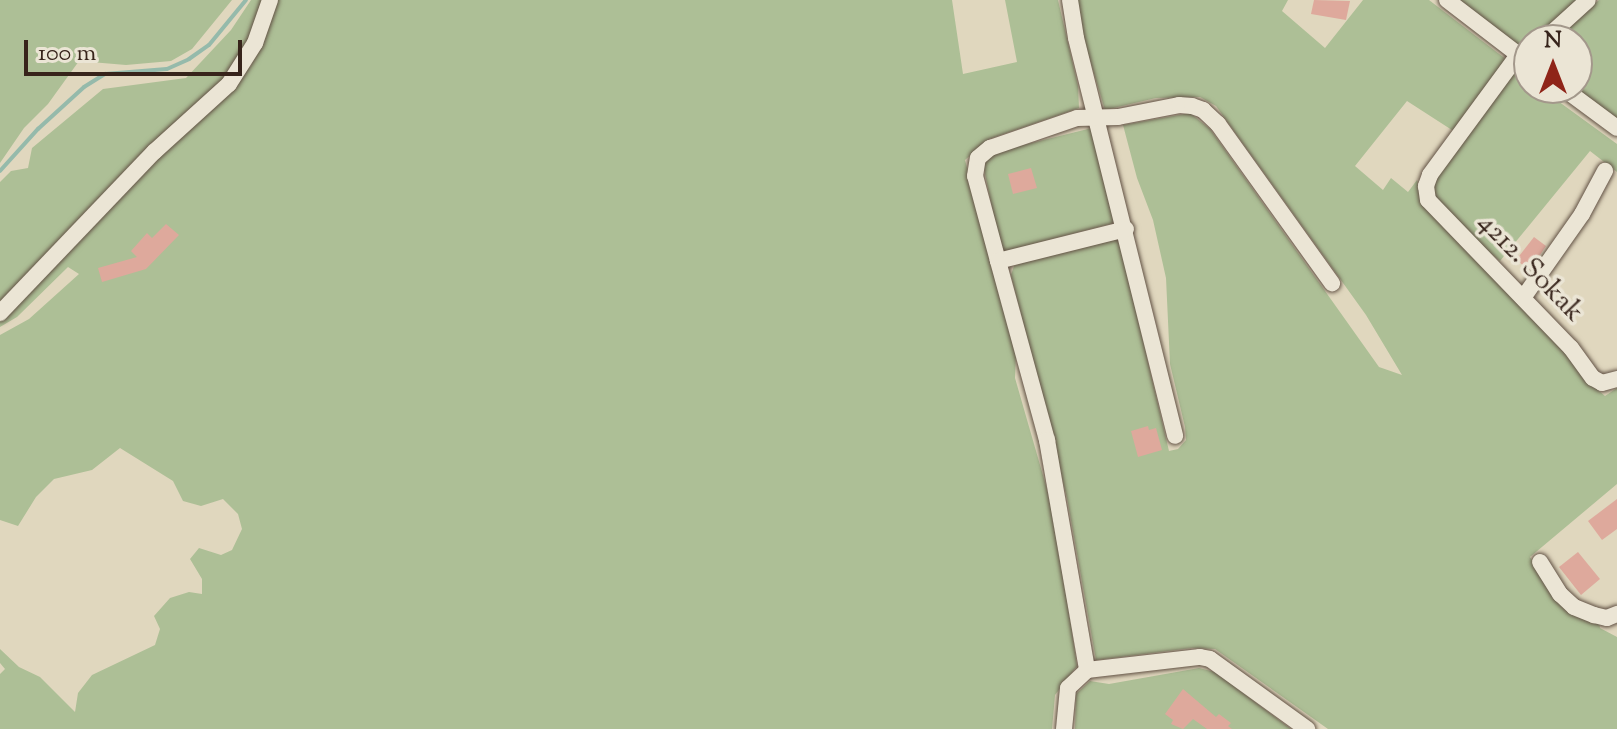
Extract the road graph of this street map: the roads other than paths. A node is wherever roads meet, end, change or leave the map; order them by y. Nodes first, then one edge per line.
1 (270, 0) edge
2 (1070, 0) edge
3 (1447, 0) edge
4 (1588, 0) edge
5 (1562, 24) edge
6 (1513, 48) edge
7 (1513, 72) edge
8 (1585, 104) edge
9 (1096, 118) junction
10 (1617, 128) edge
11 (1605, 171) dead end
12 (1126, 229) junction
13 (998, 261) junction
14 (1332, 283) dead end
15 (1523, 298) junction
16 (0, 313) edge
17 (1609, 381) edge
18 (1175, 436) dead end
19 (1540, 562) dead end
20 (1617, 614) edge
21 (1087, 670) junction
22 (1064, 729) edge
23 (1307, 729) edge

1 - 16 street
2 - 9 street
3 - 6 street
4 - 5 street
7 - 15 street, 4212. Sokak
8 - 10 street
9 - 12 street
9 - 13 street
9 - 14 street
11 - 15 street
12 - 13 street
12 - 18 street
13 - 21 street
15 - 17 street, 4212. Sokak
19 - 20 street
21 - 22 street
21 - 23 street

